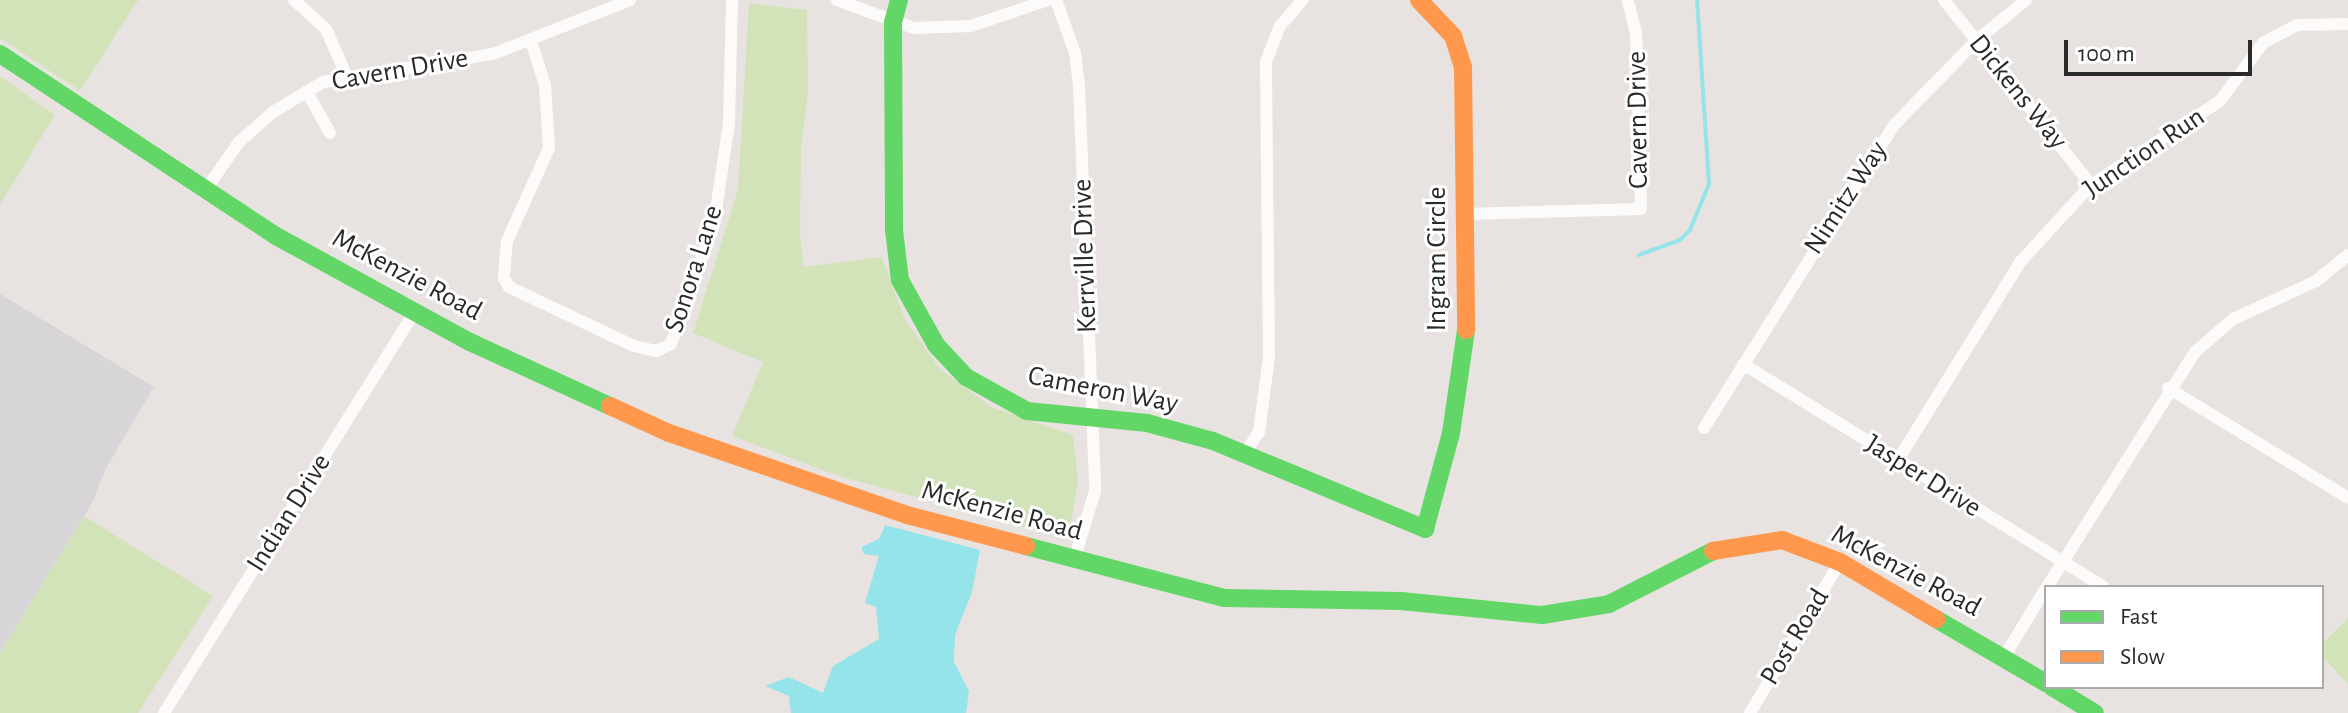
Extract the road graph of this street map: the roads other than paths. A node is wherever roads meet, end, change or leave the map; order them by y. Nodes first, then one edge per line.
1 (294, 0) edge
2 (630, 0) edge
3 (732, 0) edge
4 (837, 0) edge
5 (899, 0) edge
6 (1048, 0) edge
7 (1056, 0) edge
8 (1303, 0) edge
9 (1419, 0) edge
10 (1628, 0) edge
11 (1944, 0) edge
12 (2026, 0) edge
13 (893, 23) junction
14 (2348, 24) edge
15 (1977, 40) junction
16 (531, 41) junction
17 (0, 54) edge
18 (347, 77) junction
19 (307, 92) junction
20 (330, 133) dead end
21 (2091, 185) junction
22 (204, 192) junction
23 (1465, 214) junction
24 (2347, 257) edge
25 (415, 312) junction
26 (1743, 364) junction
27 (2168, 388) junction
28 (1092, 417) junction
29 (1704, 428) dead end
30 (1244, 455) junction
31 (1898, 460) junction
32 (2348, 498) edge
33 (1425, 529) joint
34 (1074, 560) junction
35 (2062, 561) junction
36 (1840, 562) junction
37 (2048, 585) edge
38 (2101, 585) edge
39 (2044, 591) edge
40 (2004, 657) junction
41 (2044, 682) edge
42 (2055, 689) edge
43 (164, 713) edge
44 (1750, 713) edge
45 (2095, 713) edge

1 - 18 street
2 - 16 street, Cavern Drive
3 - 16 street, Sonora Lane
4 - 13 street
5 - 13 street, Cameron Way
6 - 13 street
7 - 28 street, Kerrville Drive
8 - 30 street
9 - 23 street, Ingram Circle
10 - 23 street, Cavern Drive
11 - 15 street, Dickens Way
12 - 15 street, Nimitz Way
13 - 28 street, Cameron Way
14 - 21 street, Junction Run
15 - 21 street, Dickens Way
15 - 26 street, Nimitz Way
16 - 18 street, Cavern Drive
17 - 22 street, McKenzie Road
18 - 19 street, Cavern Drive
19 - 20 street
19 - 22 street, Cavern Drive
21 - 31 street, Junction Run
22 - 25 street, McKenzie Road
23 - 33 street, Ingram Circle
24 - 27 street
25 - 34 street, McKenzie Road
25 - 43 street, Indian Drive
26 - 29 street, Nimitz Way
26 - 31 street, Jasper Drive
27 - 32 street
27 - 35 street
28 - 30 street, Cameron Way
28 - 34 street, Kerrville Drive
30 - 33 street, Cameron Way
31 - 35 street, Jasper Drive
34 - 36 street, McKenzie Road
35 - 37 street
35 - 38 street, Jasper Drive
36 - 40 street, McKenzie Road
36 - 44 street, Post Road
39 - 40 street
40 - 41 street, McKenzie Road
42 - 45 street

